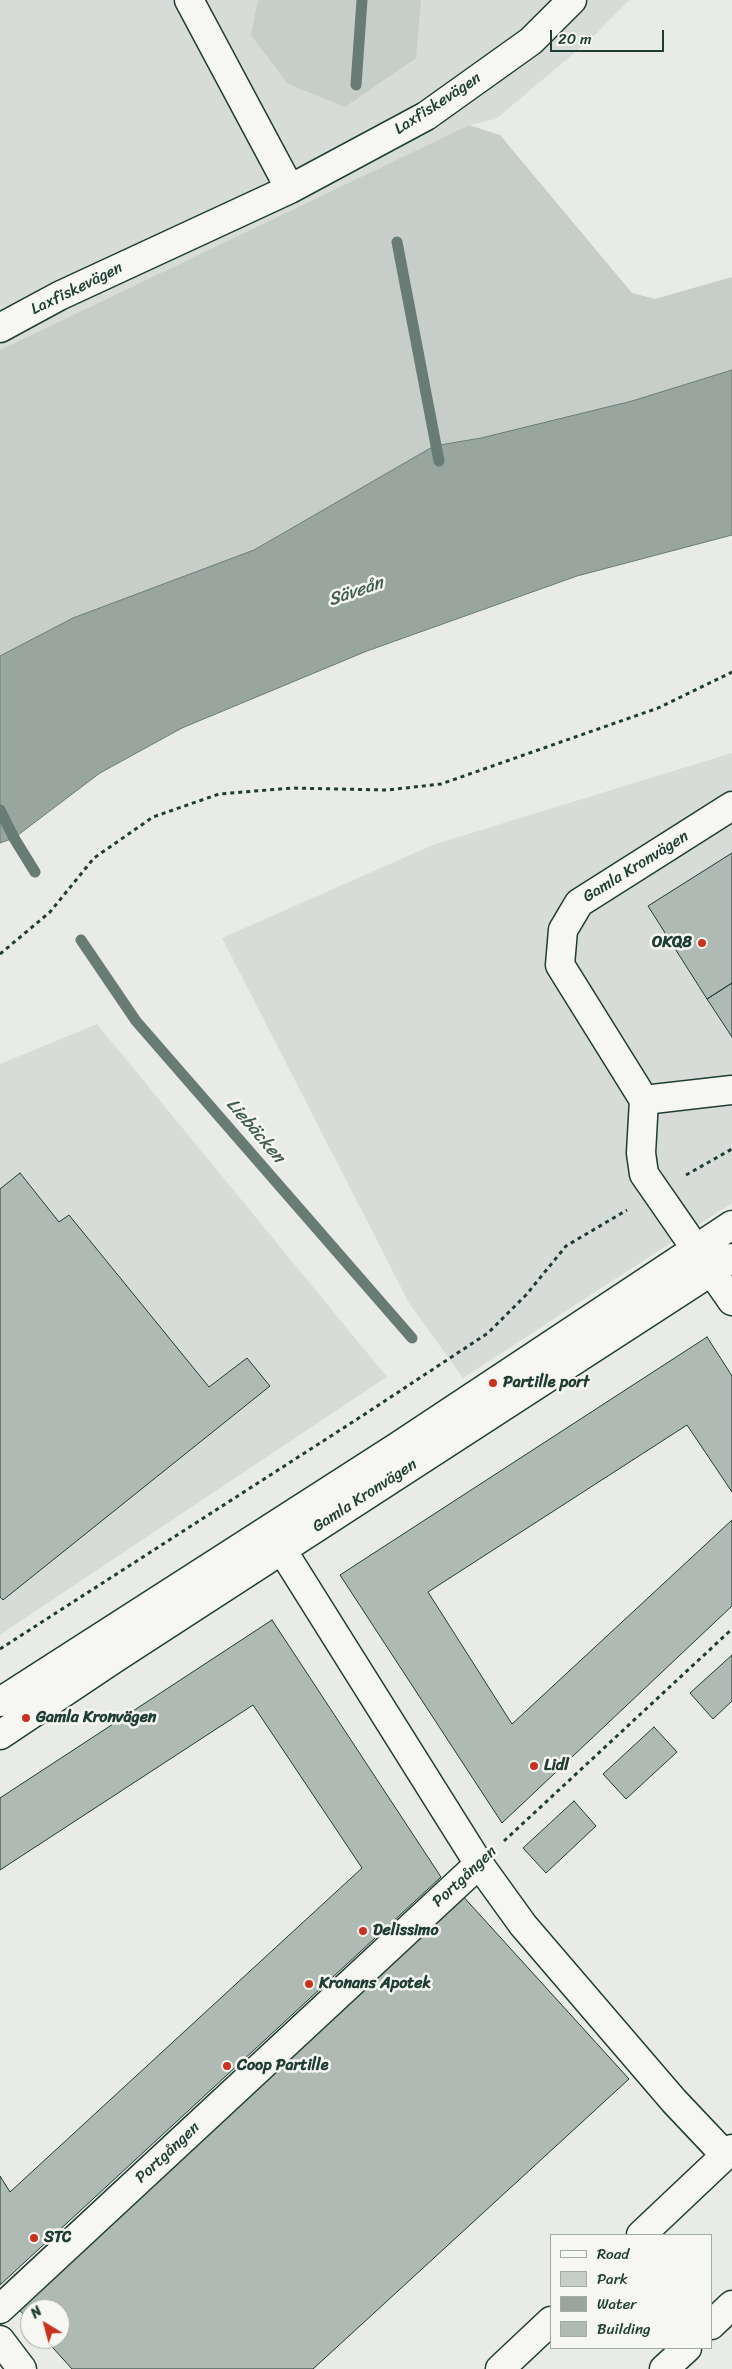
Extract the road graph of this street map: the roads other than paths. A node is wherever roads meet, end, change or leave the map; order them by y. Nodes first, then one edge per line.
1 (188, 0) edge
2 (572, 0) edge
3 (290, 189) junction
4 (0, 328) edge
5 (732, 806) edge
6 (732, 1090) edge
7 (644, 1100) junction
8 (732, 1225) edge
9 (695, 1249) junction
10 (722, 1264) edge
11 (732, 1301) edge
12 (275, 1540) junction
13 (0, 1702) edge
14 (0, 1735) edge
15 (479, 1864) junction
16 (728, 2152) edge
17 (642, 2234) edge
18 (732, 2305) edge
19 (0, 2310) edge
20 (550, 2322) edge
21 (712, 2324) edge
22 (0, 2340) edge
23 (686, 2349) edge
24 (22, 2369) edge
25 (500, 2369) edge
26 (664, 2369) edge

1 - 3 main road
2 - 3 main road, Laxfiskevägen
3 - 4 main road, Laxfiskevägen
5 - 7 main road, Gamla Kronvägen
6 - 7 main road
7 - 9 main road
8 - 9 main road, Gamla Kronvägen
9 - 10 main road
9 - 12 main road, Gamla Kronvägen
10 - 11 main road
10 - 12 main road, Gamla Kronvägen
12 - 13 main road, Gamla Kronvägen
12 - 14 main road, Gamla Kronvägen
12 - 15 main road
15 - 16 main road
15 - 19 main road, Portgången
16 - 17 main road
18 - 21 main road
20 - 25 main road
22 - 24 main road
23 - 26 main road

